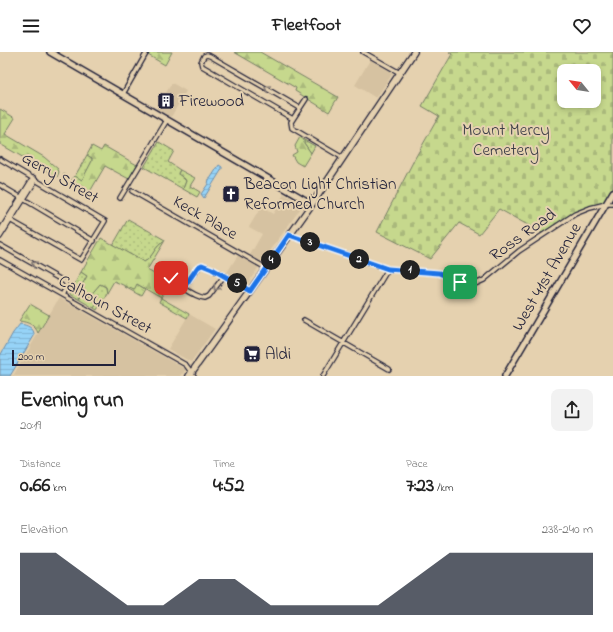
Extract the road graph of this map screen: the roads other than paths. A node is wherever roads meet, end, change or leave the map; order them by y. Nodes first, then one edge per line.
1 (50, 52) edge
2 (147, 52) edge
3 (363, 52) edge
4 (414, 52) edge
5 (400, 73) junction
6 (123, 94) junction
7 (306, 99) dead end
8 (300, 108) junction
9 (293, 119) junction
10 (167, 120) junction
11 (0, 158) edge
12 (343, 158) junction
13 (34, 179) junction
14 (0, 185) edge
15 (132, 191) dead end
16 (613, 192) edge
17 (22, 198) junction
18 (120, 198) dead end
19 (312, 204) junction
20 (606, 204) junction
21 (613, 204) edge
22 (9, 219) junction
23 (0, 231) edge
24 (289, 235) junction
25 (0, 237) edge
26 (94, 241) junction
27 (0, 245) edge
28 (0, 260) edge
29 (266, 268) junction
30 (388, 269) junction
31 (166, 272) dead end
32 (224, 276) junction
33 (184, 287) junction
34 (250, 291) junction
35 (62, 295) junction
36 (304, 320) dead end
37 (343, 343) junction
38 (389, 369) dead end
39 (191, 375) edge
40 (323, 376) edge
41 (505, 376) edge

1 - 6 main road
2 - 6 street
3 - 5 street
4 - 5 main road
5 - 12 main road
6 - 10 main road
7 - 8 street
8 - 9 street
8 -> 9 street
9 - 12 street
10 - 18 street
10 - 19 main road
11 - 13 street, Gerry Street
12 - 19 main road
13 - 17 street
13 - 26 street, Gerry Street
14 - 17 street
15 - 29 street, Keck Place
16 - 20 main road, West 41st Avenue
17 - 22 street
17 - 26 street
19 - 24 main road
20 - 21 street, Ross Road
20 - 30 street, Ross Road
20 - 41 main road, West 41st Avenue
22 - 23 street
22 - 25 street
22 - 26 street
24 - 29 main road
24 - 30 street, Ross Road
35 -> 27 street, Calhoun Street
28 - 35 street, Calhoun Street
29 - 34 main road
30 - 37 street
31 - 33 street
32 - 33 street
32 -> 33 street
32 - 34 street
34 - 39 main road
35 - 39 street, Calhoun Street
36 - 37 street
37 - 38 street
37 - 40 street

